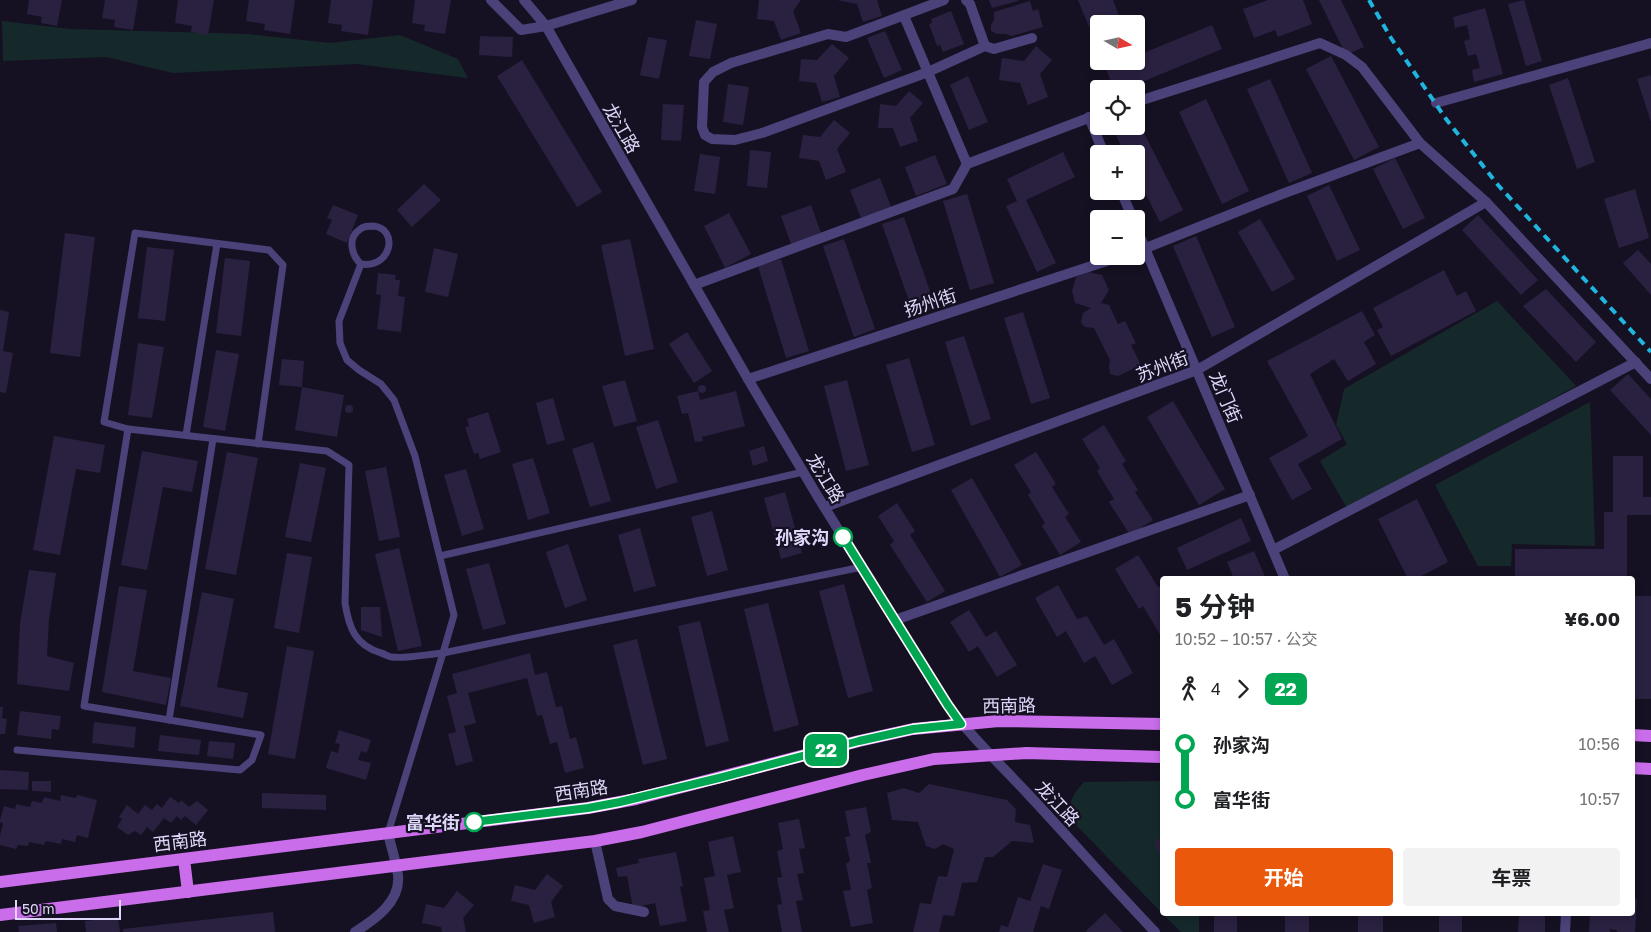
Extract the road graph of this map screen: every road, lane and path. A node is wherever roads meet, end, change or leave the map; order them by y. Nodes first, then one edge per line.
1 (491, 0) edge
2 (524, 0) edge
3 (632, 0) edge
4 (944, 0) edge
5 (966, 0) edge
6 (904, 16) junction
7 (546, 26) junction
8 (1032, 38) dead end
9 (1651, 43) edge
10 (985, 46) junction
11 (928, 72) junction
12 (1145, 99) edge
13 (1436, 103) dead end
14 (1090, 118) edge
15 (1420, 143) junction
16 (967, 164) junction
17 (1486, 202) junction
18 (218, 244) junction
19 (1145, 248) edge
20 (1145, 259) edge
21 (361, 264) junction
22 (1095, 265) edge
23 (694, 285) junction
24 (1636, 362) junction
25 (1197, 370) junction
26 (748, 379) junction
27 (1651, 379) edge
28 (128, 429) junction
29 (186, 436) junction
30 (213, 439) junction
31 (258, 444) junction
32 (803, 472) junction
33 (1250, 495) junction
34 (825, 507) junction
35 (1273, 550) junction
36 (440, 556) junction
37 (862, 567) junction
38 (1284, 576) edge
39 (894, 620) junction
40 (443, 653) junction
41 (169, 720) junction
42 (961, 724) junction
43 (1160, 724) edge
44 (1635, 735) edge
45 (1651, 736) edge
46 (17, 750) dead end
47 (989, 755) junction
48 (1160, 757) edge
49 (1635, 768) edge
50 (1651, 769) edge
51 (388, 833) junction
52 (596, 841) junction
53 (184, 859) junction
54 (396, 866) junction
55 (0, 882) edge
56 (188, 892) junction
57 (644, 912) dead end
58 (0, 915) edge
59 (1566, 916) edge
60 (355, 932) edge
61 (1155, 932) edge
62 (1565, 932) edge

1 - 7 street
2 - 7 street, 龙江路
3 - 7 street
4 - 6 street
5 - 10 street
6 - 11 street
6 - 11 street
7 - 23 street, 龙江路
8 - 10 street
9 - 13 street
10 - 11 street
11 - 16 street
12 - 15 street
14 - 16 street
15 - 17 street
15 - 19 street
16 - 23 street
17 - 24 street
17 - 25 street, 苏州街
18 - 28 lane
18 - 29 lane
18 - 31 lane
20 - 25 street, 龙门街
21 - 21 lane
21 - 36 lane
22 - 26 street, 扬州街
23 - 26 street, 龙江路
24 - 27 street
24 - 35 street
25 - 33 street, 龙门街
25 - 34 street, 苏州街
26 - 32 street, 龙江路
28 - 29 lane
28 - 41 lane
29 - 30 lane
30 - 31 lane
30 - 41 lane
31 - 40 lane
32 - 34 street, 龙江路
32 - 36 lane
33 - 35 street, 龙门街
33 - 39 street
34 - 37 street, 龙江路
35 - 38 street, 龙门街
36 - 40 lane
37 - 39 street, 龙江路
37 - 40 lane
39 - 42 street, 龙江路
40 - 51 lane
41 - 46 lane
42 - 43 main road, 西南路
42 - 47 street, 龙江路
42 - 51 main road, 西南路
44 - 45 main road
47 - 48 main road
47 - 52 main road
47 - 61 street, 龙江路
49 - 50 main road
51 - 53 main road, 西南路
51 - 54 street
52 - 54 main road
52 - 57 street
53 - 55 main road, 西南路
53 - 56 main road
54 - 56 main road
54 - 60 street
56 - 58 main road
59 - 62 street

